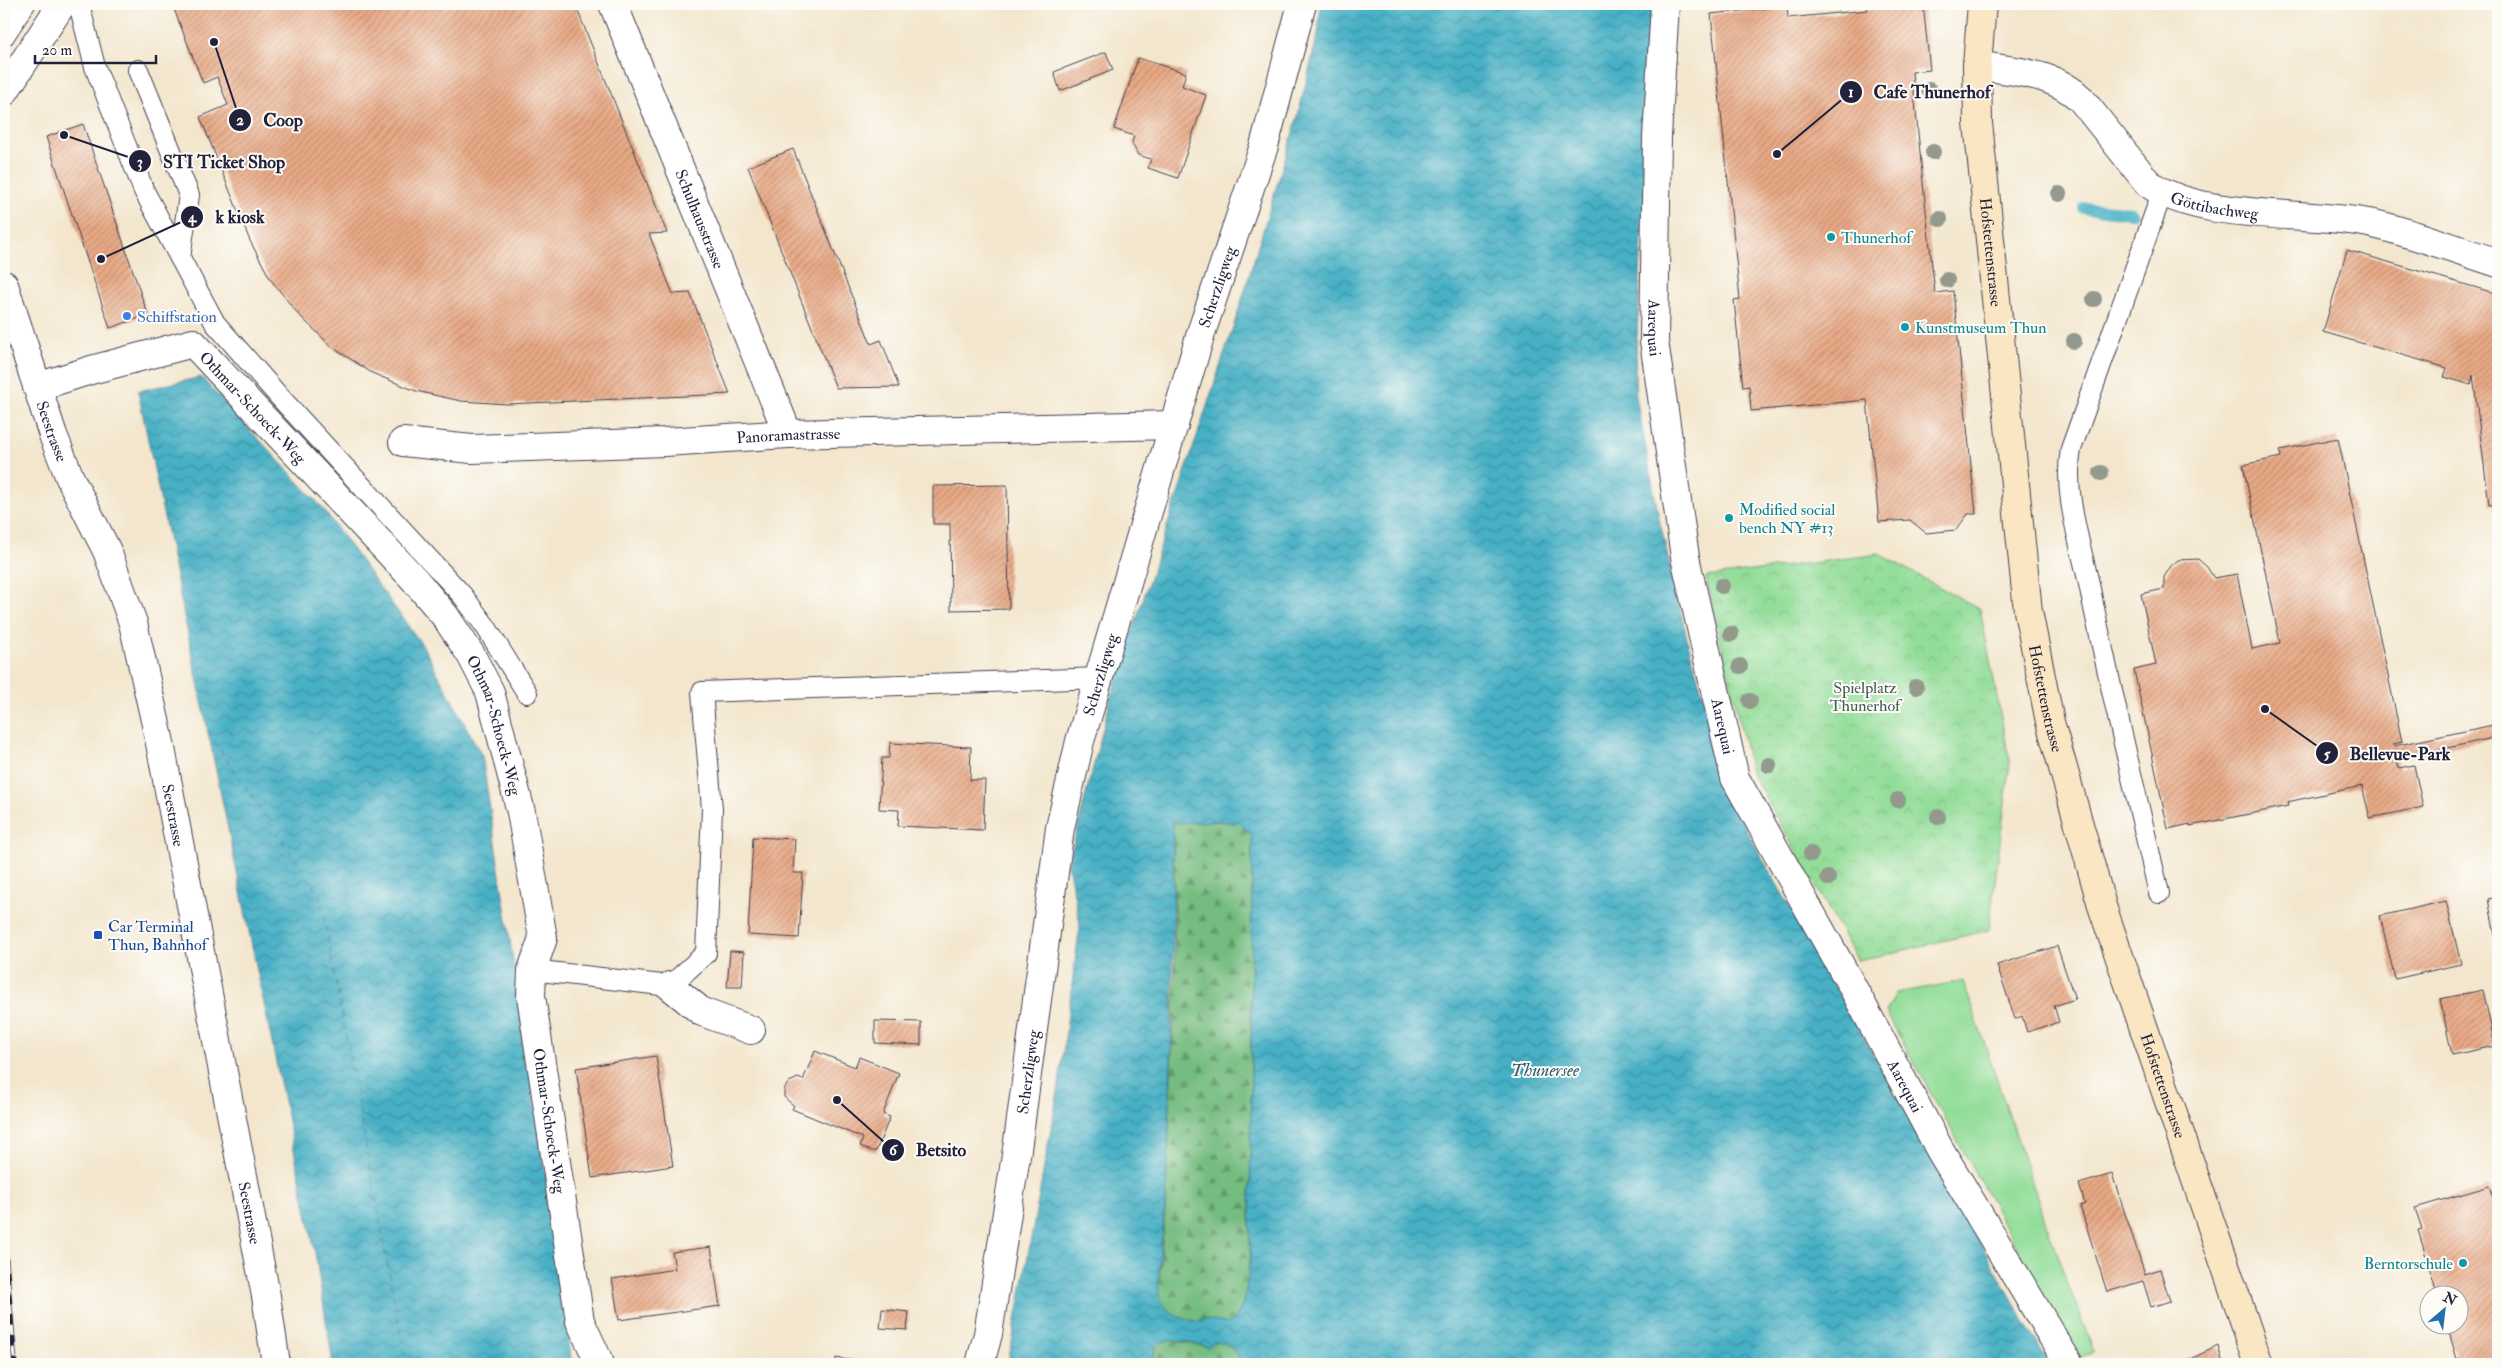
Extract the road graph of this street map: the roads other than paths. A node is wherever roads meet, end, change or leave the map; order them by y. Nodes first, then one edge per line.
1 (25, 4) edge
2 (62, 4) edge
3 (79, 4) edge
4 (614, 4) edge
5 (1302, 4) edge
6 (1665, 4) edge
7 (1982, 4) edge
8 (4, 36) edge
9 (1977, 65) junction
10 (138, 70) dead end
11 (4, 92) edge
12 (2162, 193) junction
13 (180, 258) junction
14 (2498, 263) edge
15 (4, 285) edge
16 (215, 323) junction
17 (194, 343) junction
18 (37, 387) junction
19 (1174, 425) junction
20 (788, 434) junction
21 (403, 442) dead end
22 (1100, 678) junction
23 (526, 693) dead end
24 (2159, 893) dead end
25 (532, 970) junction
26 (670, 986) junction
27 (751, 1030) dead end
28 (276, 1364) edge
29 (600, 1364) edge
30 (980, 1364) edge
31 (2069, 1364) edge
32 (2259, 1364) edge

1 - 8 lane
2 - 11 street
3 - 13 lane
4 - 20 street, Schulhausstrasse
5 - 19 street, Scherzligweg
6 - 31 street, Aarequai
7 - 9 main road, Hofstettenstrasse
9 - 12 street, Göttibachweg
9 - 32 main road, Hofstettenstrasse
10 - 13 lane
12 - 14 street, Göttibachweg
12 - 24 lane
13 - 16 lane
15 - 18 street, Seestrasse
16 - 17 lane
16 - 23 lane
17 - 18 street, Othmar-Schoeck-Weg
17 - 25 street, Othmar-Schoeck-Weg
18 - 28 street, Seestrasse
19 - 20 street, Panoramastrasse
19 - 22 street, Scherzligweg
20 - 21 street, Panoramastrasse
22 - 26 lane
22 - 30 street, Scherzligweg
25 - 26 lane
25 - 29 street, Othmar-Schoeck-Weg
26 - 27 street

